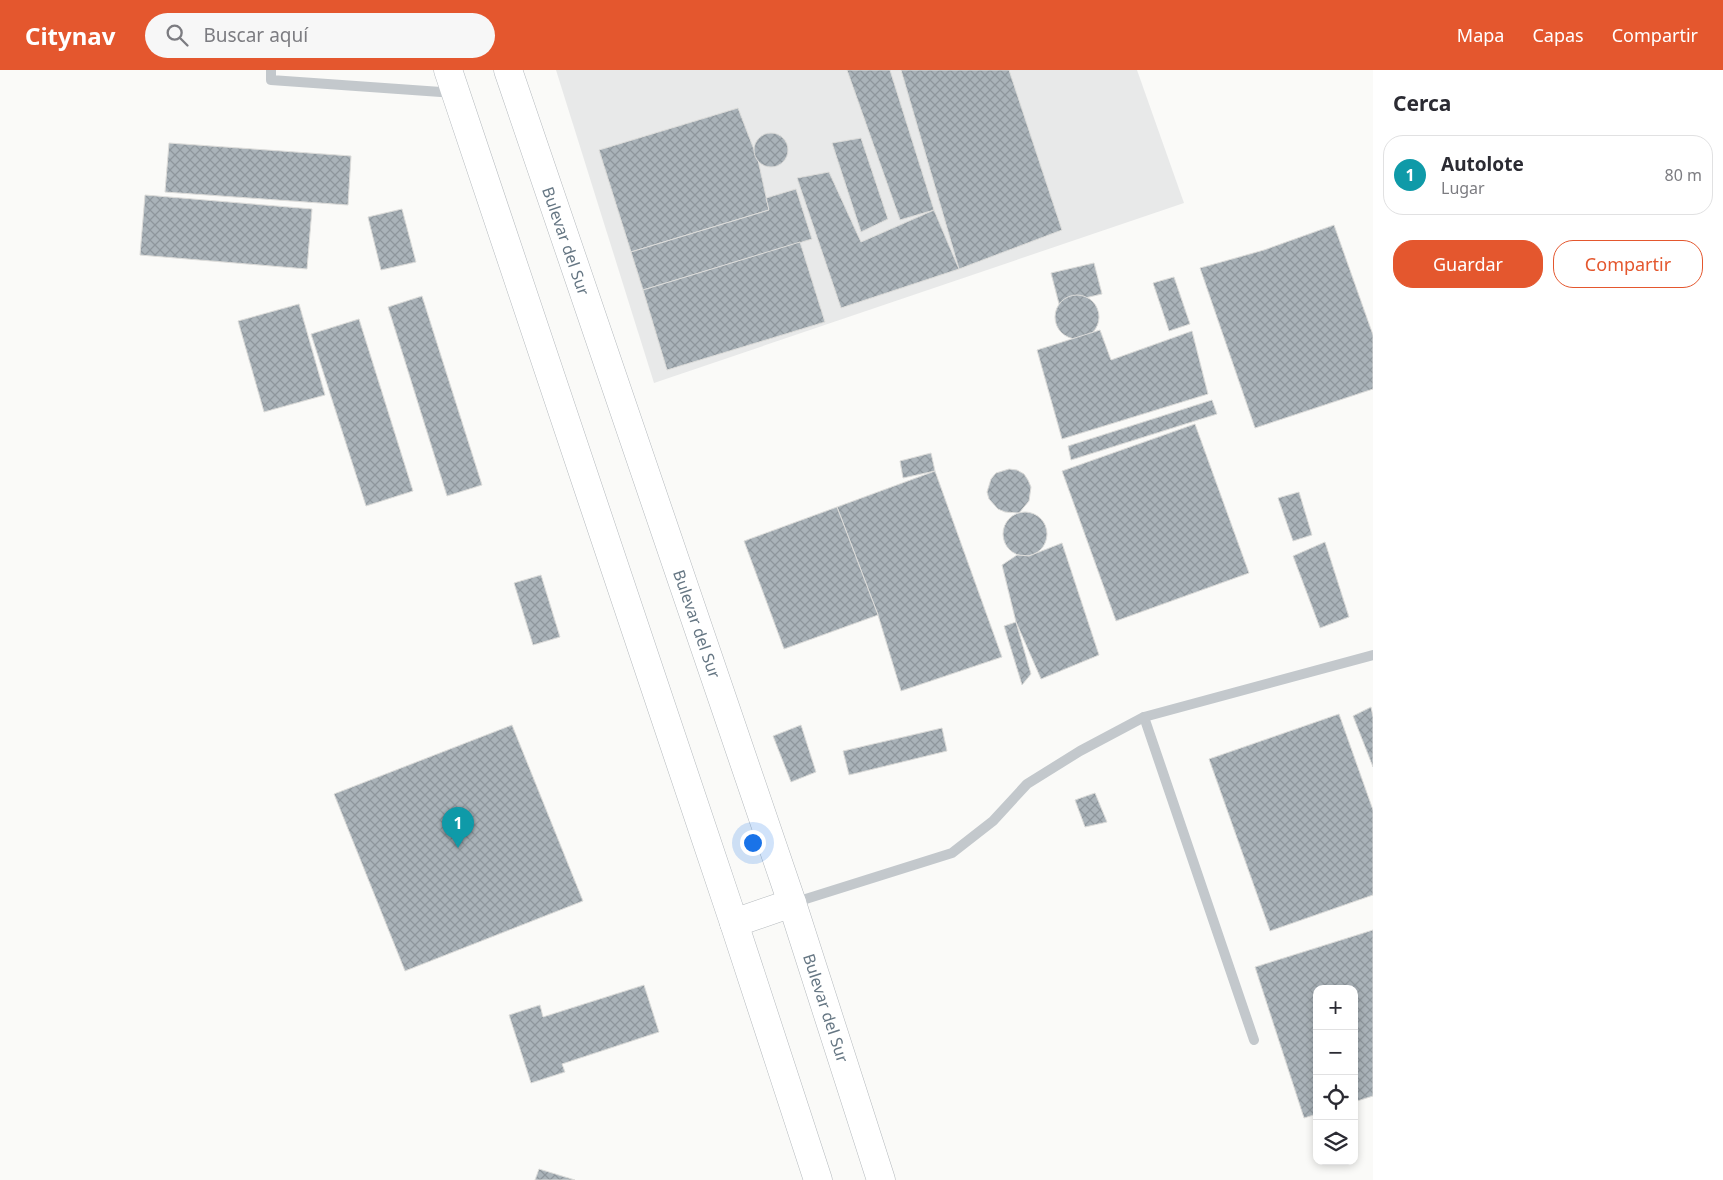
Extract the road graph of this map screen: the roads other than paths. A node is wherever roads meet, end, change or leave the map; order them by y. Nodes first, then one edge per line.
1 (271, 70) edge
2 (508, 70) edge
3 (452, 81) edge
4 (1373, 655) edge
5 (1144, 717) junction
6 (792, 903) junction
7 (734, 923) junction
8 (1254, 1040) dead end
9 (818, 1180) edge
10 (881, 1180) edge

1 - 3 lane
2 - 6 highway, Bulevar del Sur
3 - 7 highway
4 - 5 lane
5 - 6 lane
5 - 8 lane
6 - 7 highway
6 - 10 highway, Bulevar del Sur
7 - 9 highway

